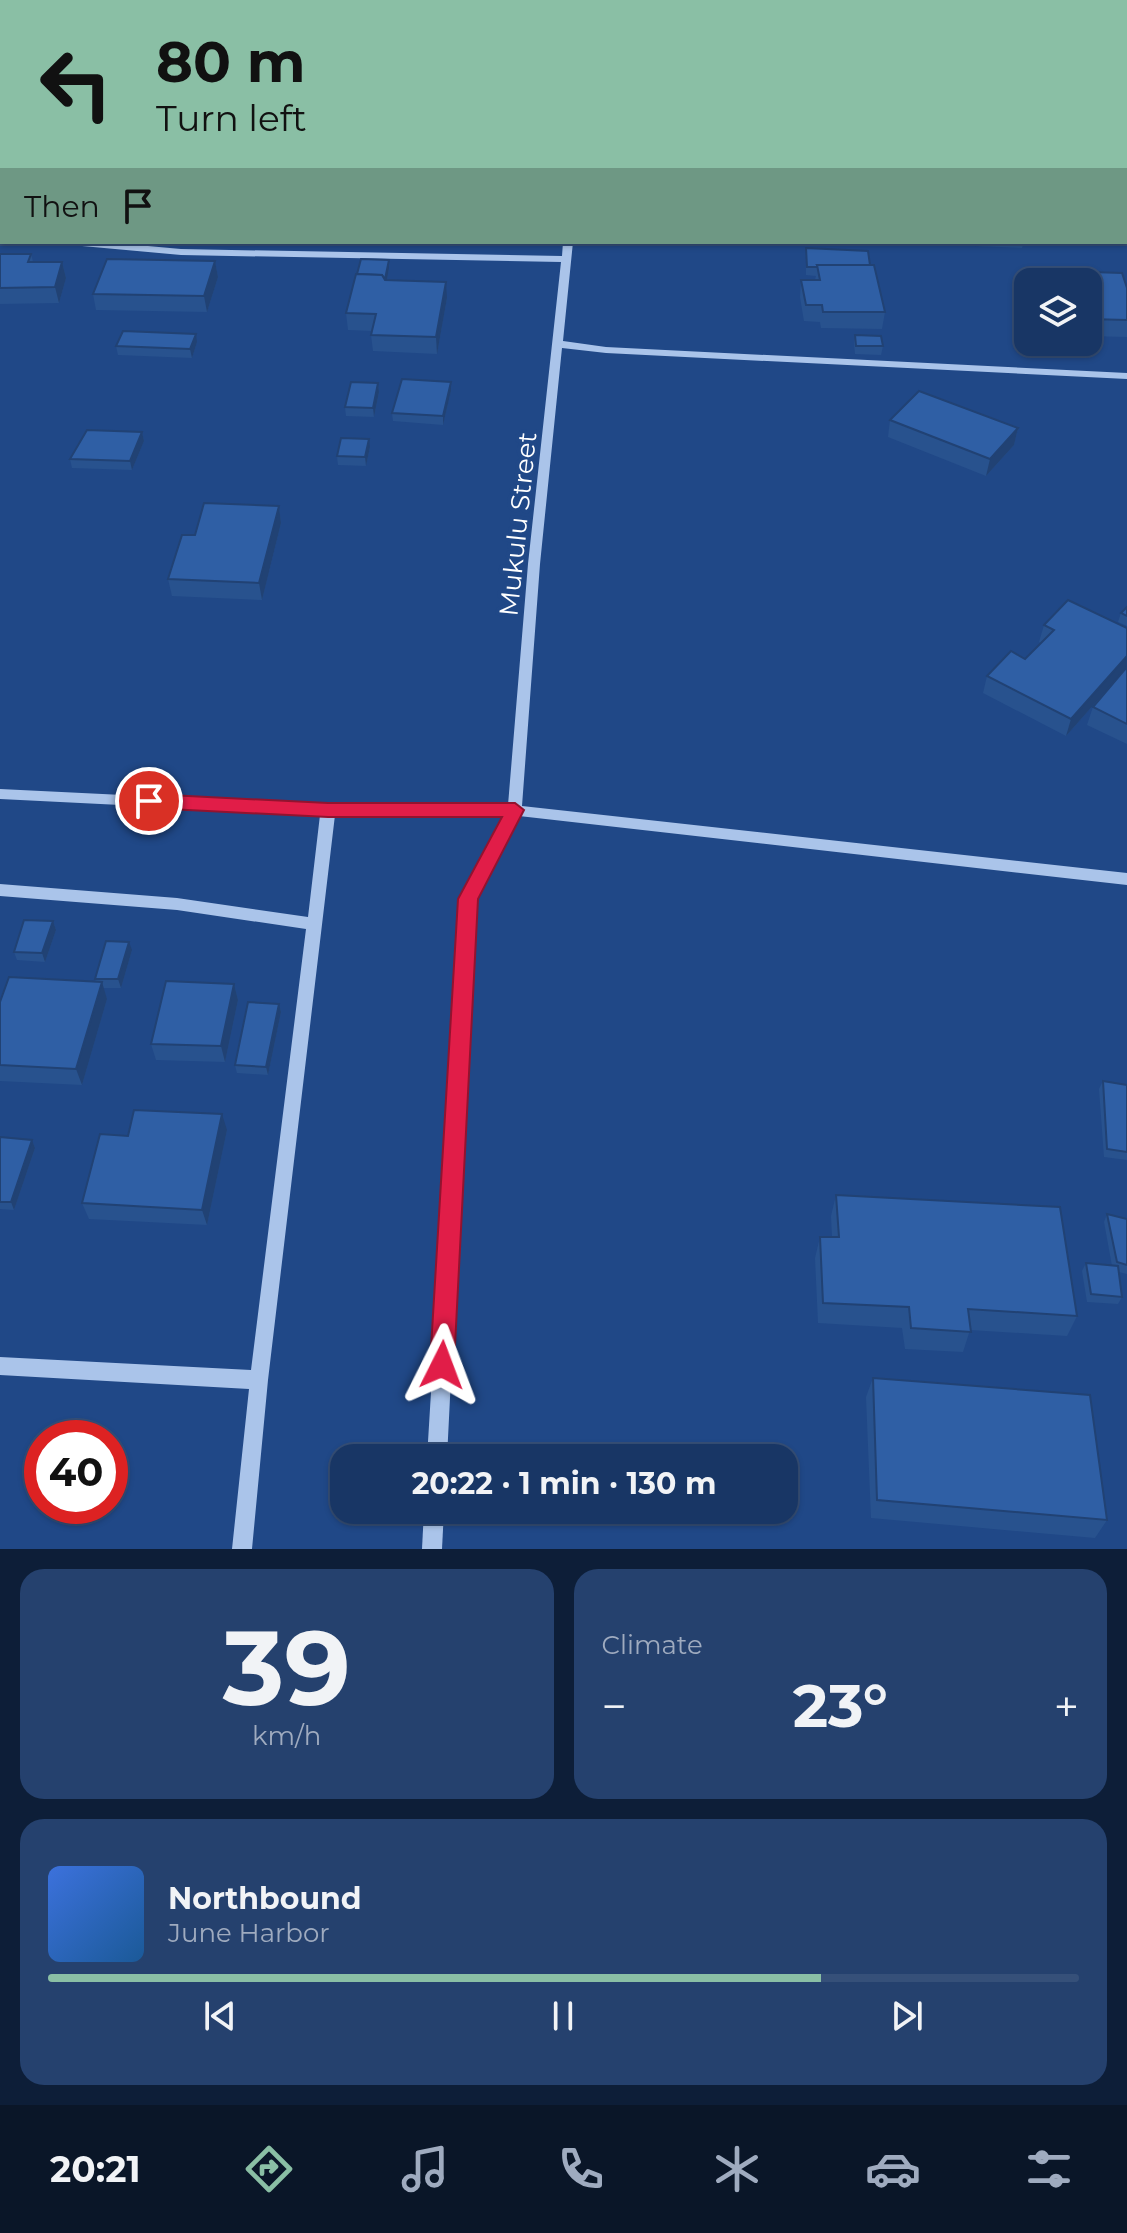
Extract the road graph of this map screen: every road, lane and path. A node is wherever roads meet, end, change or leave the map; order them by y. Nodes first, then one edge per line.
1 (96, 244) edge
2 (568, 244) edge
3 (567, 259) junction
4 (559, 344) junction
5 (1127, 376) edge
6 (0, 794) edge
7 (328, 810) junction
8 (515, 810) junction
9 (1127, 879) edge
10 (0, 890) edge
11 (315, 924) junction
12 (0, 1366) edge
13 (259, 1380) junction
14 (438, 1444) edge
15 (433, 1524) edge
16 (242, 1549) edge
17 (432, 1549) edge

1 - 3 street
2 - 3 street, Mukulu Street
3 - 4 street, Mukulu Street
4 - 5 street
4 - 8 street, Mukulu Street
6 - 7 street
7 - 8 street
7 - 11 street
8 - 9 street
8 - 14 street
10 - 11 street
11 - 13 street
12 - 13 street
13 - 16 street
15 - 17 street

